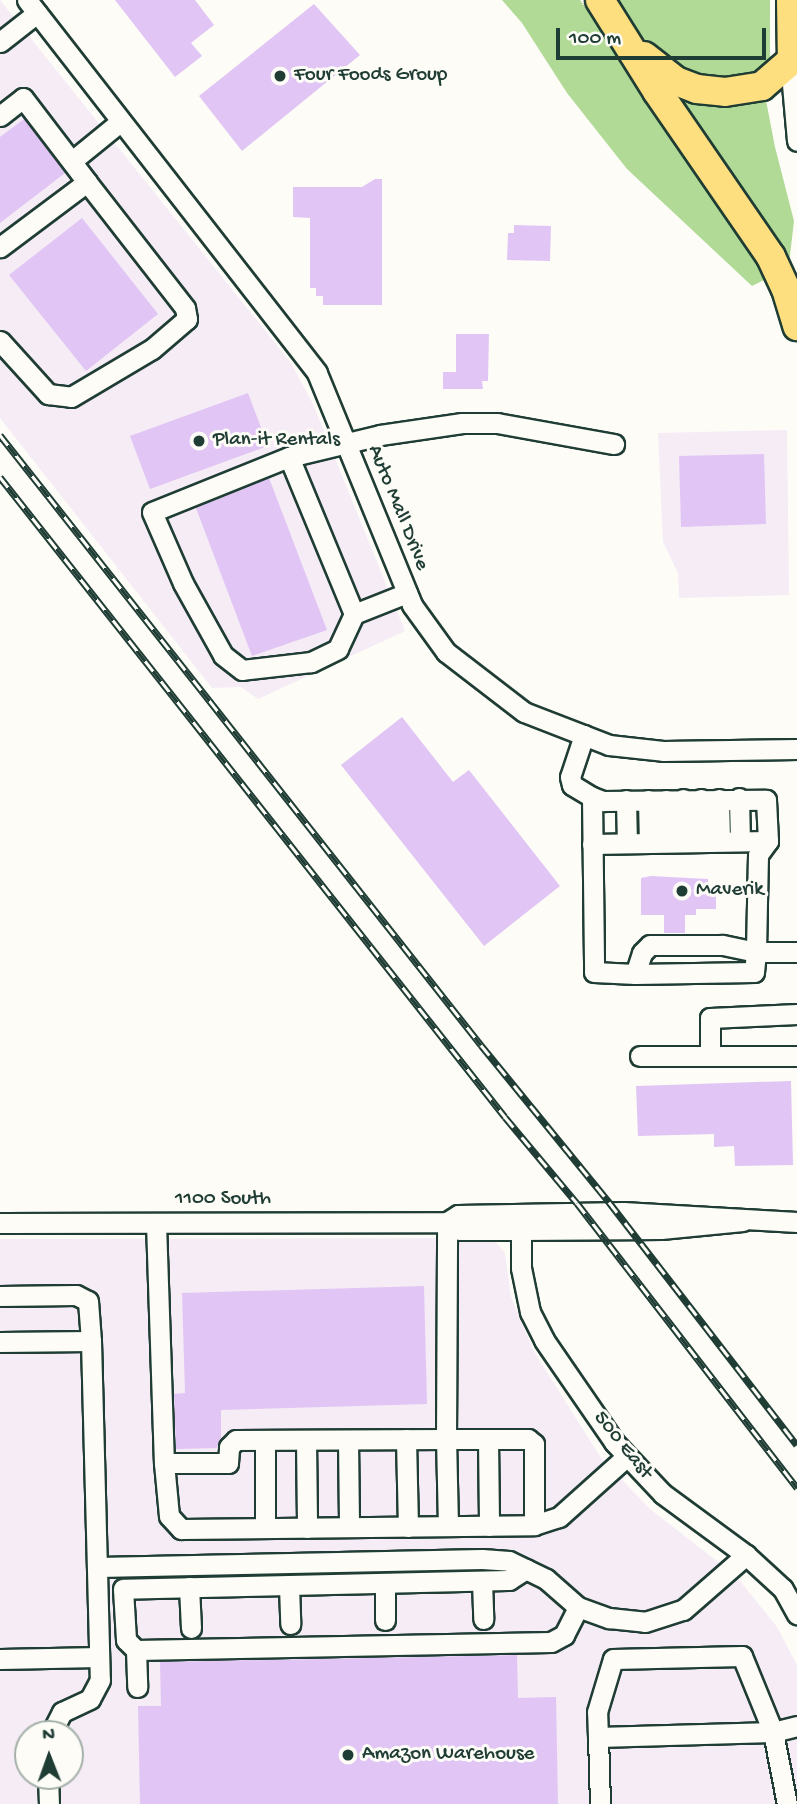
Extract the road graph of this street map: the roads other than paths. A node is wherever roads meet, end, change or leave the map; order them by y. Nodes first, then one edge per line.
1 (600, 0) edge
2 (789, 0) edge
3 (32, 7) edge
4 (621, 31) junction
5 (0, 42) edge
6 (790, 62) junction
7 (0, 116) edge
8 (120, 122) junction
9 (797, 141) edge
10 (72, 161) junction
11 (87, 181) junction
12 (0, 247) edge
13 (797, 326) edge
14 (0, 341) edge
15 (346, 444) junction
16 (614, 444) dead end
17 (289, 457) junction
18 (407, 593) junction
19 (355, 614) junction
20 (584, 736) junction
21 (797, 749) edge
22 (592, 797) junction
23 (693, 799) junction
24 (626, 800) junction
25 (740, 841) junction
26 (768, 841) junction
27 (684, 842) junction
28 (627, 843) junction
29 (592, 844) junction
30 (797, 951) edge
31 (757, 952) junction
32 (635, 974) junction
33 (797, 1014) edge
34 (710, 1055) junction
35 (640, 1056) dead end
36 (797, 1056) edge
37 (743, 1221) junction
38 (447, 1222) junction
39 (797, 1222) edge
40 (0, 1223) edge
41 (156, 1223) junction
42 (520, 1230) junction
43 (0, 1296) edge
44 (91, 1341) junction
45 (0, 1342) edge
46 (488, 1439) junction
47 (265, 1440) junction
48 (306, 1440) junction
49 (348, 1440) junction
50 (406, 1440) junction
51 (446, 1440) junction
52 (626, 1457) junction
53 (164, 1464) junction
54 (534, 1525) junction
55 (448, 1526) junction
56 (489, 1526) junction
57 (349, 1527) junction
58 (408, 1527) junction
59 (265, 1528) junction
60 (307, 1528) junction
61 (746, 1555) junction
62 (98, 1567) junction
63 (526, 1569) junction
64 (482, 1581) junction
65 (385, 1584) junction
66 (289, 1586) junction
67 (189, 1587) junction
68 (579, 1607) junction
69 (797, 1614) edge
70 (483, 1619) dead end
71 (385, 1620) dead end
72 (290, 1624) dead end
73 (191, 1628) dead end
74 (136, 1650) junction
75 (99, 1657) junction
76 (0, 1659) edge
77 (137, 1687) dead end
78 (58, 1720) edge
79 (797, 1726) edge
80 (773, 1732) junction
81 (598, 1737) junction
82 (600, 1804) edge
83 (787, 1804) edge

1 - 4 highway
2 - 6 main road
3 - 5 street
3 - 8 street, Auto Mall Drive
4 - 6 highway
4 - 13 highway
6 - 9 street
7 - 10 street
8 - 10 street
8 - 15 street, Auto Mall Drive
10 - 11 street
11 - 12 street
11 - 14 street
15 - 16 street
15 - 17 street
15 - 18 street, Auto Mall Drive
17 - 19 street
17 - 19 street
18 - 19 street
18 - 20 street, Auto Mall Drive
20 - 21 street, Auto Mall Drive
20 - 22 street
22 - 24 street
22 - 29 street
23 - 24 street
23 - 25 street
23 - 26 street
23 - 27 street
23 - 27 street
23 - 27 street
24 - 28 street
25 - 26 street
25 - 27 street
26 - 31 street
27 - 28 street
28 - 29 street
29 - 32 street
30 - 31 street
31 - 32 street
31 - 32 street
33 - 34 street
34 - 35 street
34 - 36 street
37 - 38 street, 1100 South
37 - 39 street, 1100 South
37 - 42 street, 1100 South
38 - 41 street, 1100 South
38 - 42 street, 1100 South
38 - 51 street
40 - 41 street, 1100 South
41 - 53 street
42 - 52 street, 500 East
43 - 44 street
44 - 45 street
44 - 62 street
46 - 51 street
46 - 54 street
46 - 56 street
47 - 48 street
47 - 53 street
47 - 59 street
48 - 49 street
48 - 60 street
49 - 50 street
49 - 57 street
50 - 51 street
50 - 58 street
51 - 55 street
52 - 54 street
52 - 61 street, 500 East
53 - 59 street
54 - 56 street
55 - 56 street
55 - 58 street
57 - 58 street
57 - 60 street
59 - 60 street
61 - 68 street
61 - 69 street, 500 East
62 - 63 street
62 - 75 street
63 - 64 street
63 - 68 street
64 - 65 street
64 - 70 street
65 - 66 street
65 - 71 street
66 - 67 street
66 - 72 street
67 - 73 street
67 - 74 street
68 - 74 street
74 - 77 street
75 - 76 street
75 - 78 street
79 - 80 street
80 - 81 street
80 - 81 street
80 - 83 street
81 - 82 street

